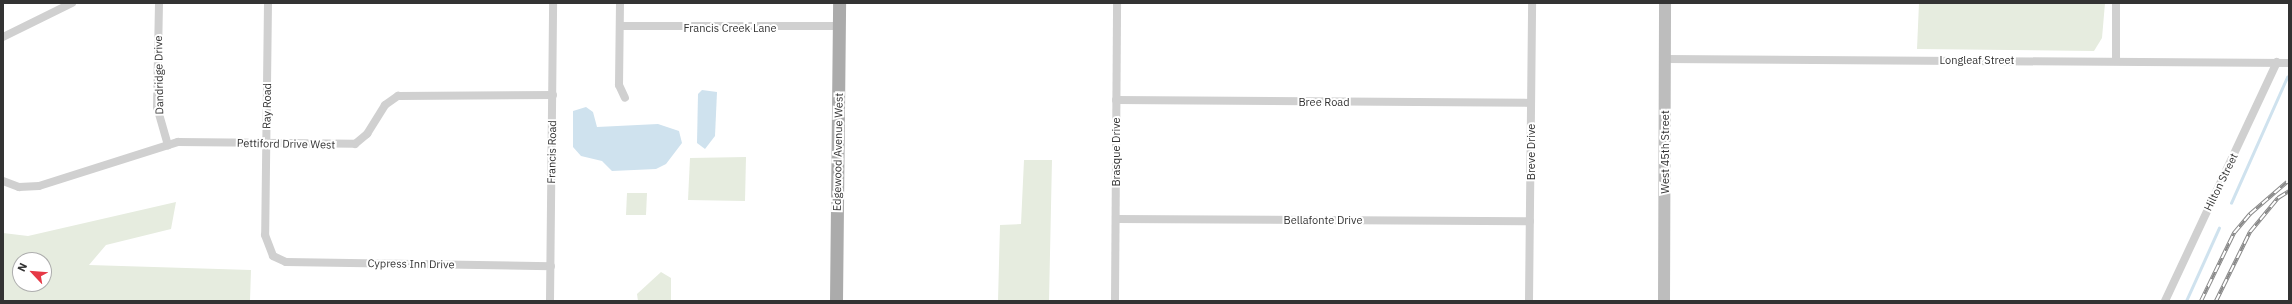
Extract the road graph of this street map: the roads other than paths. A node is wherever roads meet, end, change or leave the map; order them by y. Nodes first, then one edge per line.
1 (72, 3) edge
2 (159, 3) edge
3 (268, 3) edge
4 (554, 3) edge
5 (620, 3) edge
6 (839, 3) edge
7 (1117, 3) edge
8 (1532, 3) edge
9 (1666, 3) edge
10 (2116, 3) edge
11 (620, 26) junction
12 (839, 26) junction
13 (3, 37) edge
14 (1666, 59) junction
15 (2116, 61) junction
16 (2277, 62) junction
17 (2289, 63) edge
18 (553, 95) junction
19 (625, 98) dead end
20 (1116, 100) junction
21 (1531, 103) junction
22 (266, 144) junction
23 (168, 145) junction
24 (3, 181) edge
25 (1116, 219) junction
26 (1530, 221) junction
27 (272, 256) joint
28 (551, 266) junction
29 (550, 301) edge
30 (836, 301) edge
31 (1115, 301) edge
32 (1529, 301) edge
33 (1664, 301) edge
34 (2165, 301) edge

1 - 13 street
2 - 23 street, Dandridge Drive
3 - 22 street, Ray Road
4 - 18 street, Francis Road
5 - 11 street
6 - 12 main road, Edgewood Avenue West
7 - 20 street, Brasque Drive
8 - 21 street, Breve Drive
9 - 14 street, West 45th Street
10 - 15 street
11 - 12 street, Francis Creek Lane
11 - 19 street
12 - 30 main road, Edgewood Avenue West
14 - 15 street, Longleaf Street
14 - 33 street, West 45th Street
15 - 16 street, Longleaf Street
16 - 17 street, Longleaf Street
16 - 34 street, Hilton Street
18 - 22 street, Pettiford Drive West
18 - 28 street, Francis Road
20 - 21 street, Bree Road
20 - 25 street, Brasque Drive
21 - 26 street, Breve Drive
22 - 23 street, Pettiford Drive West
22 - 27 street, Ray Road
23 - 24 street, Pettiford Drive West
25 - 26 street, Bellafonte Drive
25 - 31 street, Brasque Drive
26 - 32 street, Breve Drive
27 - 28 street, Cypress Inn Drive
28 - 29 street, Francis Road

